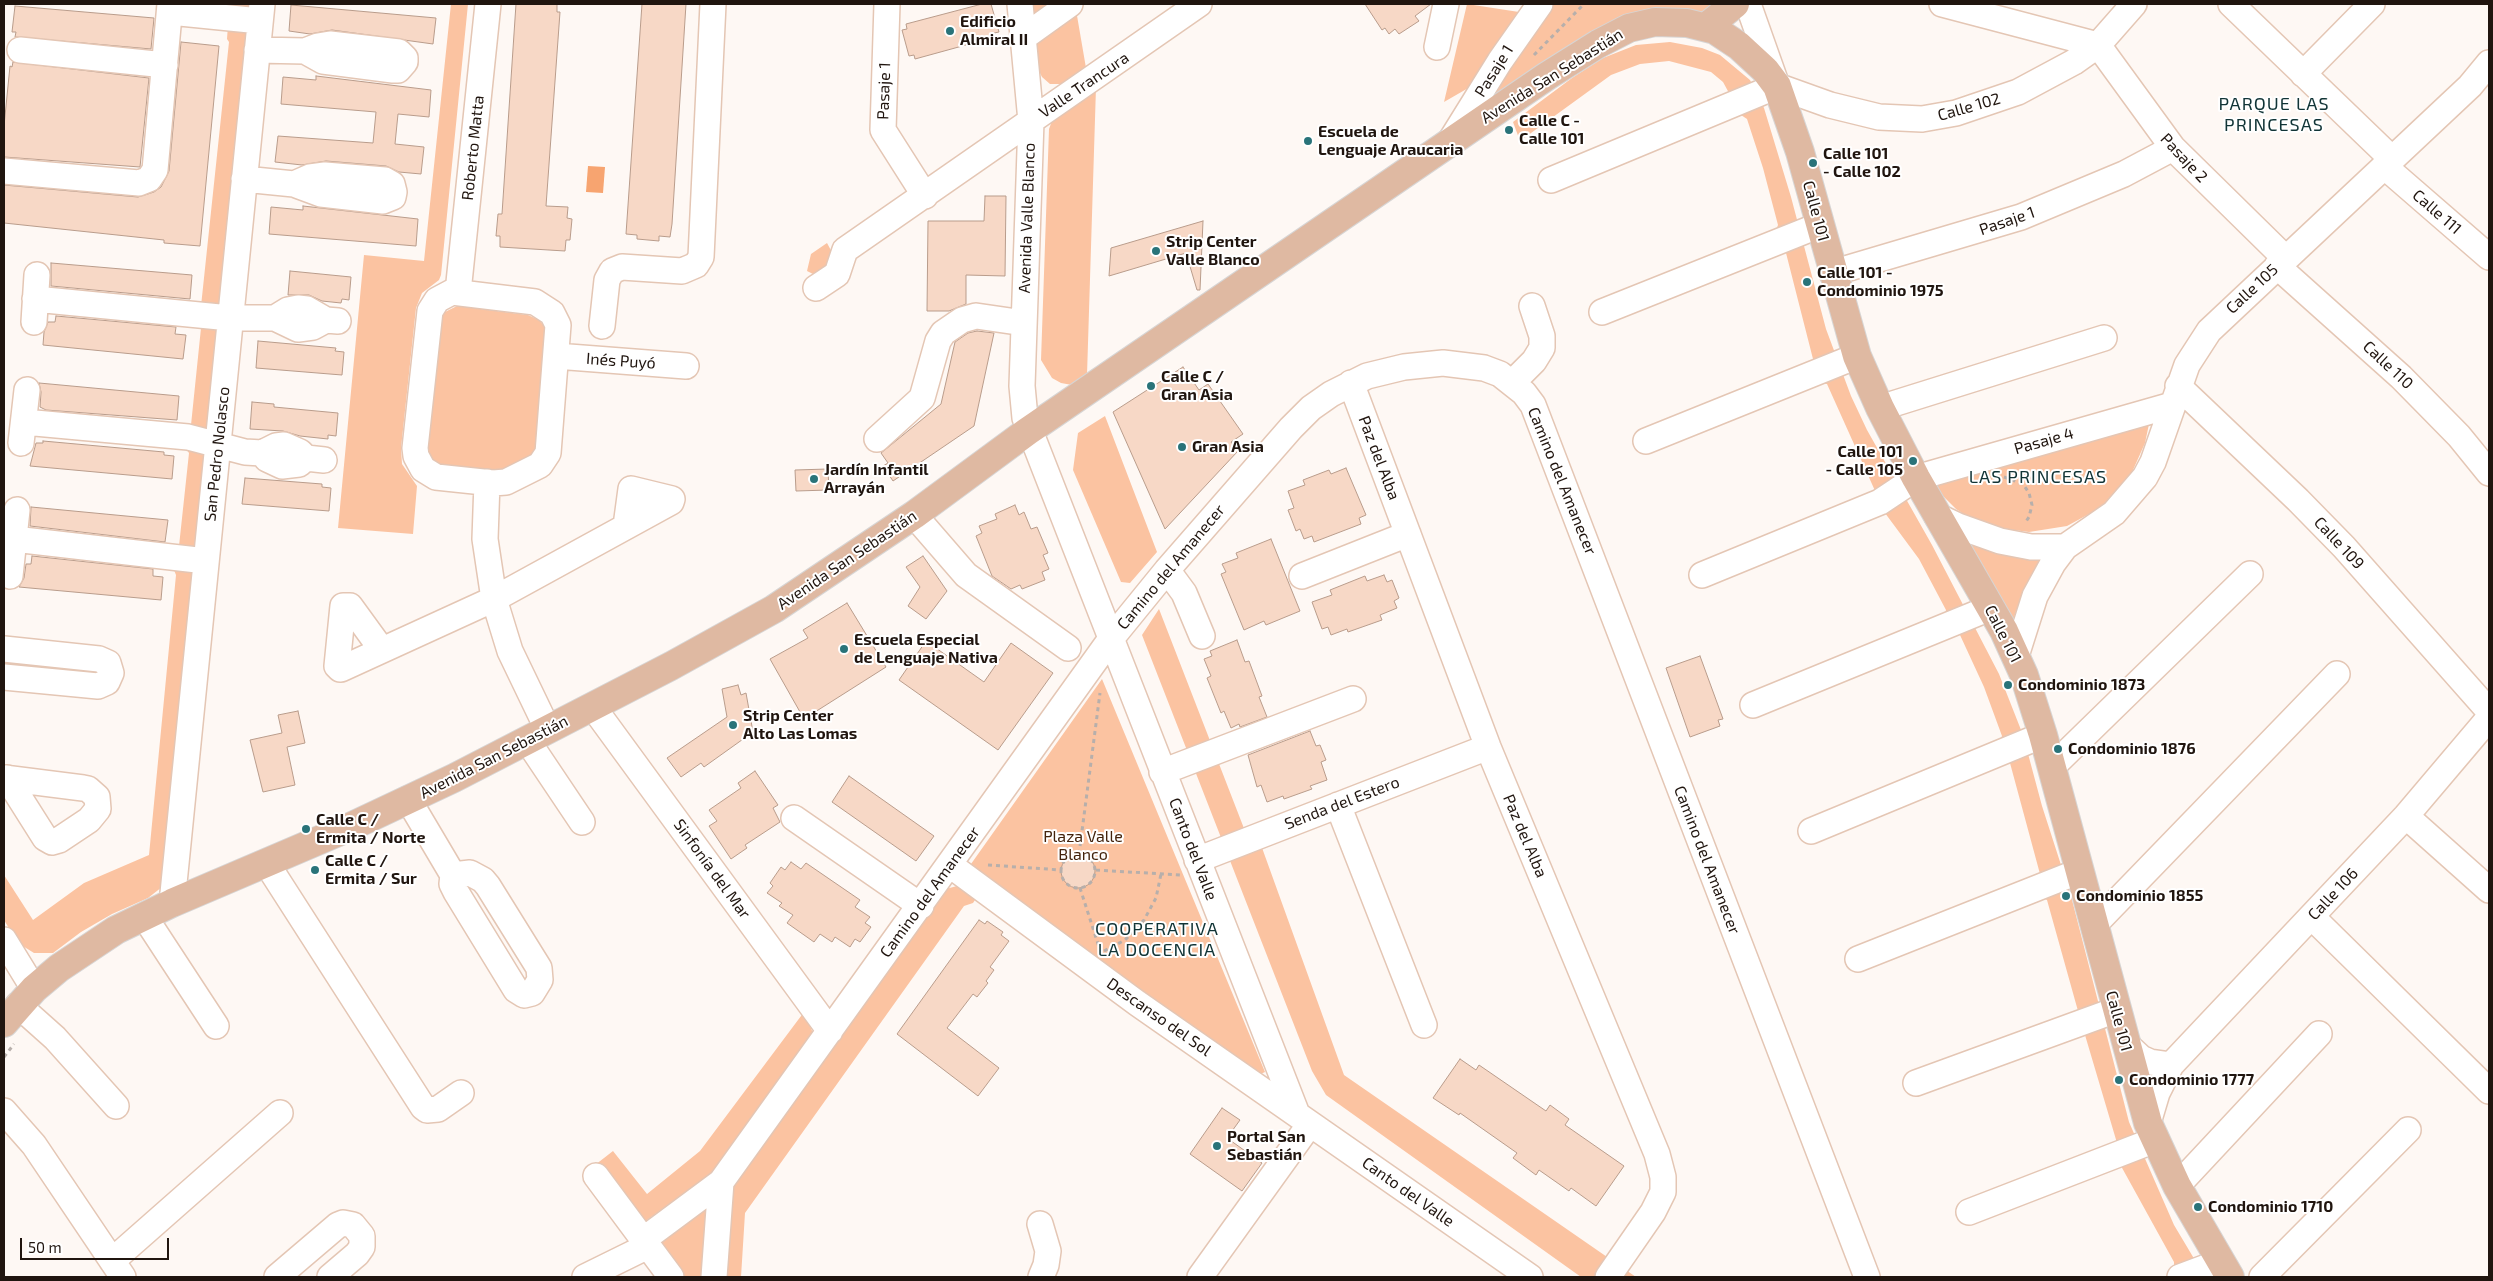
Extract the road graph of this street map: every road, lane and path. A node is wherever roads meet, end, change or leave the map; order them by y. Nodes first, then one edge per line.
1 (488, 4) edge
2 (713, 4) edge
3 (887, 4) edge
4 (1020, 4) edge
5 (1070, 4) edge
6 (1199, 4) edge
7 (1446, 4) edge
8 (1540, 4) edge
9 (1735, 4) edge
10 (1748, 4) edge
11 (1942, 4) edge
12 (2134, 4) edge
13 (2231, 4) edge
14 (2372, 4) edge
15 (170, 8) edge
16 (261, 12) edge
17 (1706, 27) junction
18 (1024, 37) junction
19 (2098, 45) junction
20 (1437, 47) dead end
21 (20, 50) dead end
22 (257, 50) junction
23 (305, 51) dead end
24 (2489, 63) edge
25 (165, 65) junction
26 (2303, 74) junction
27 (1777, 86) junction
28 (1031, 121) junction
29 (1451, 140) junction
30 (2173, 148) junction
31 (2388, 163) junction
32 (4, 171) edge
33 (244, 179) junction
34 (1551, 180) dead end
35 (294, 184) dead end
36 (925, 196) junction
37 (1820, 225) junction
38 (2489, 257) edge
39 (2281, 262) junction
40 (1832, 273) junction
41 (37, 275) dead end
42 (816, 288) dead end
43 (458, 292) junction
44 (1532, 306) dead end
45 (1602, 312) dead end
46 (230, 318) junction
47 (332, 320) dead end
48 (1024, 323) junction
49 (602, 326) dead end
50 (2104, 338) dead end
51 (556, 356) junction
52 (1857, 356) junction
53 (686, 366) dead end
54 (1513, 382) junction
55 (1351, 383) junction
56 (27, 390) dead end
57 (2175, 396) junction
58 (1880, 408) junction
59 (1028, 431) junction
60 (877, 439) dead end
61 (1646, 441) dead end
62 (218, 445) junction
63 (315, 459) dead end
64 (2489, 473) edge
65 (2001, 476) dead end
66 (1916, 478) junction
67 (487, 482) junction
68 (16, 510) dead end
69 (914, 515) junction
70 (1937, 516) junction
71 (626, 526) dead end
72 (2021, 527) dead end
73 (1408, 534) junction
74 (14, 539) junction
75 (2065, 547) junction
76 (206, 561) junction
77 (1167, 570) junction
78 (2250, 574) dead end
79 (1702, 575) dead end
80 (10, 576) dead end
81 (1302, 576) dead end
82 (494, 599) junction
83 (1990, 608) junction
84 (1202, 636) dead end
85 (1110, 640) junction
86 (1068, 648) dead end
87 (4, 650) edge
88 (382, 650) dead end
89 (2016, 656) junction
90 (2337, 674) dead end
91 (4, 677) edge
92 (1101, 686) dead end
93 (1353, 699) dead end
94 (1753, 704) dead end
95 (593, 707) junction
96 (2489, 711) edge
97 (2489, 718) edge
98 (538, 735) junction
99 (2043, 735) junction
100 (1488, 747) junction
101 (2052, 768) junction
102 (1162, 772) junction
103 (408, 800) junction
104 (1338, 805) junction
105 (2406, 816) junction
106 (794, 818) dead end
107 (582, 822) dead end
108 (1811, 831) dead end
109 (1079, 854) junction
110 (267, 864) junction
111 (1200, 868) junction
112 (956, 869) junction
113 (1061, 870) junction
114 (1096, 870) junction
115 (2080, 871) junction
116 (1161, 874) junction
117 (453, 875) junction
118 (1080, 888) junction
119 (2489, 890) edge
120 (172, 903) junction
121 (920, 906) junction
122 (144, 916) junction
123 (2312, 916) junction
124 (2094, 924) junction
125 (1134, 932) junction
126 (1140, 936) dead end
127 (4, 940) edge
128 (1101, 952) junction
129 (1858, 959) dead end
130 (1108, 982) junction
131 (19, 1006) edge
132 (2116, 1010) junction
133 (1424, 1025) dead end
134 (216, 1026) dead end
135 (830, 1031) junction
136 (2319, 1034) dead end
137 (2126, 1044) junction
138 (2171, 1065) junction
139 (1916, 1083) dead end
140 (2489, 1090) edge
141 (461, 1093) dead end
142 (116, 1106) dead end
143 (4, 1111) edge
144 (280, 1114) dead end
145 (1303, 1119) junction
146 (2408, 1130) dead end
147 (2152, 1131) junction
148 (596, 1176) dead end
149 (721, 1182) junction
150 (2177, 1186) junction
151 (1969, 1212) dead end
152 (1040, 1224) dead end
153 (645, 1243) junction
154 (118, 1269) edge
155 (2225, 1270) edge
156 (277, 1277) edge
157 (330, 1277) edge
158 (585, 1277) edge
159 (672, 1277) edge
160 (714, 1277) edge
161 (1041, 1277) edge
162 (1200, 1277) edge
163 (1530, 1277) edge
164 (1608, 1277) edge
165 (1867, 1277) edge
166 (2180, 1277) edge
167 (2262, 1277) edge

1 - 43 street, Roberto Matta
2 - 49 street
3 - 36 street, Pasaje 1
4 - 18 street, Avenida Valle Blanco
5 - 18 street
6 - 28 street, Valle Trancura
7 - 20 street
8 - 29 street, Pasaje 1
9 - 17 main road
10 - 27 street
11 - 19 street
12 - 19 street, Calle 102
13 - 26 street, Calle 111
14 - 26 street
15 - 16 street
15 - 25 street
16 - 22 street, San Pedro Nolasco
17 - 27 main road, Avenida San Sebastián
17 - 29 main road, Avenida San Sebastián
18 - 28 street, Avenida Valle Blanco
19 - 27 street, Calle 102
19 - 30 street, Pasaje 2
21 - 25 street
22 - 23 street
22 - 33 street, San Pedro Nolasco
24 - 31 street, Calle 105
25 - 32 street
26 - 31 street, Calle 111
27 - 34 street
27 - 37 main road, Calle 101
28 - 36 street, Valle Trancura
28 - 48 street, Avenida Valle Blanco
29 - 59 main road, Avenida San Sebastián
30 - 39 street, Pasaje 2
30 - 40 street, Pasaje 1
31 - 38 street, Calle 111
31 - 39 street, Calle 105
33 - 35 street
33 - 46 street, San Pedro Nolasco
36 - 42 street, Valle Trancura
37 - 40 main road, Calle 101
37 - 45 street
39 - 57 street, Calle 105
39 - 64 street, Calle 110
40 - 52 main road, Calle 101
41 - 46 street
43 - 51 street
43 - 67 street
44 - 54 street
46 - 47 street
46 - 62 street, San Pedro Nolasco
48 - 59 street, Avenida Valle Blanco
48 - 60 street
50 - 58 street
51 - 53 street, Inés Puyó
51 - 67 street
52 - 58 main road, Calle 101
52 - 61 street
54 - 55 street, Camino del Amanecer
54 - 165 street, Camino del Amanecer
55 - 73 street, Paz del Alba
55 - 77 street, Camino del Amanecer
56 - 62 street
57 - 66 street, Pasaje 4
57 - 75 street, Calle 105
57 - 96 street, Calle 109
58 - 66 main road, Calle 101
59 - 69 main road, Avenida San Sebastián
59 - 85 street, Canto del Valle
62 - 63 street
62 - 76 street, San Pedro Nolasco
65 - 72 path
66 - 70 main road, Calle 101
66 - 79 street, Pasaje 4
67 - 82 street
68 - 74 street
69 - 86 street
69 - 95 main road, Avenida San Sebastián
70 - 75 street
70 - 83 main road, Calle 101
71 - 82 street
73 - 81 street
73 - 100 street, Paz del Alba
74 - 76 street
74 - 80 street
75 - 89 street, Calle 105
76 - 120 street, San Pedro Nolasco
77 - 84 street
77 - 85 street, Camino del Amanecer
78 - 101 street
82 - 88 street
82 - 98 street
83 - 89 main road, Calle 101
83 - 94 street
85 - 102 street, Canto del Valle
85 - 112 street, Camino del Amanecer
87 - 91 street
89 - 99 main road, Calle 101
90 - 124 street
92 - 109 path
93 - 102 street
95 - 98 main road, Avenida San Sebastián
95 - 135 street, Sinfonía del Mar
97 - 105 street, Calle 106
98 - 103 main road, Avenida San Sebastián
98 - 107 street
99 - 101 main road, Calle 101
99 - 108 street
100 - 104 street, Senda del Estero
100 - 164 street, Paz del Alba
101 - 115 main road, Calle 101
102 - 111 street, Canto del Valle
103 - 110 main road, Avenida San Sebastián
103 - 117 street
104 - 111 street, Senda del Estero
104 - 133 street
105 - 119 street
105 - 123 street, Calle 106
106 - 121 street
109 - 113 path
109 - 114 path
110 - 120 main road, Avenida San Sebastián
110 - 141 street
111 - 116 path
111 - 145 street, Canto del Valle
112 - 113 path
112 - 121 street, Camino del Amanecer
112 - 130 street, Descanso del Sol
113 - 118 path
114 - 116 path
114 - 118 path
115 - 124 main road, Calle 101
115 - 129 street
116 - 125 path
117 - 117 street
118 - 128 path
120 - 122 main road, Avenida San Sebastián
121 - 135 street, Camino del Amanecer
122 - 131 main road, Avenida San Sebastián
122 - 134 street
123 - 138 street, Calle 106
123 - 140 street
124 - 132 main road, Calle 101
125 - 126 path
125 - 128 path
127 - 131 street
128 - 130 path
130 - 145 street, Descanso del Sol
131 - 142 street
132 - 137 main road, Calle 101
132 - 139 street
135 - 149 street, Camino del Amanecer
136 - 150 street
137 - 138 street
137 - 147 main road, Calle 101
138 - 147 street, Calle 106
143 - 154 street
144 - 154 street
145 - 162 street
145 - 163 street, Canto del Valle
146 - 167 street
147 - 150 main road, Calle 101
147 - 151 street
148 - 153 street
149 - 153 street, Camino del Amanecer
149 - 160 street
150 - 155 main road, Calle 101
152 - 161 street
153 - 158 street, Camino del Amanecer
153 - 159 street
155 - 166 street
156 - 157 street

